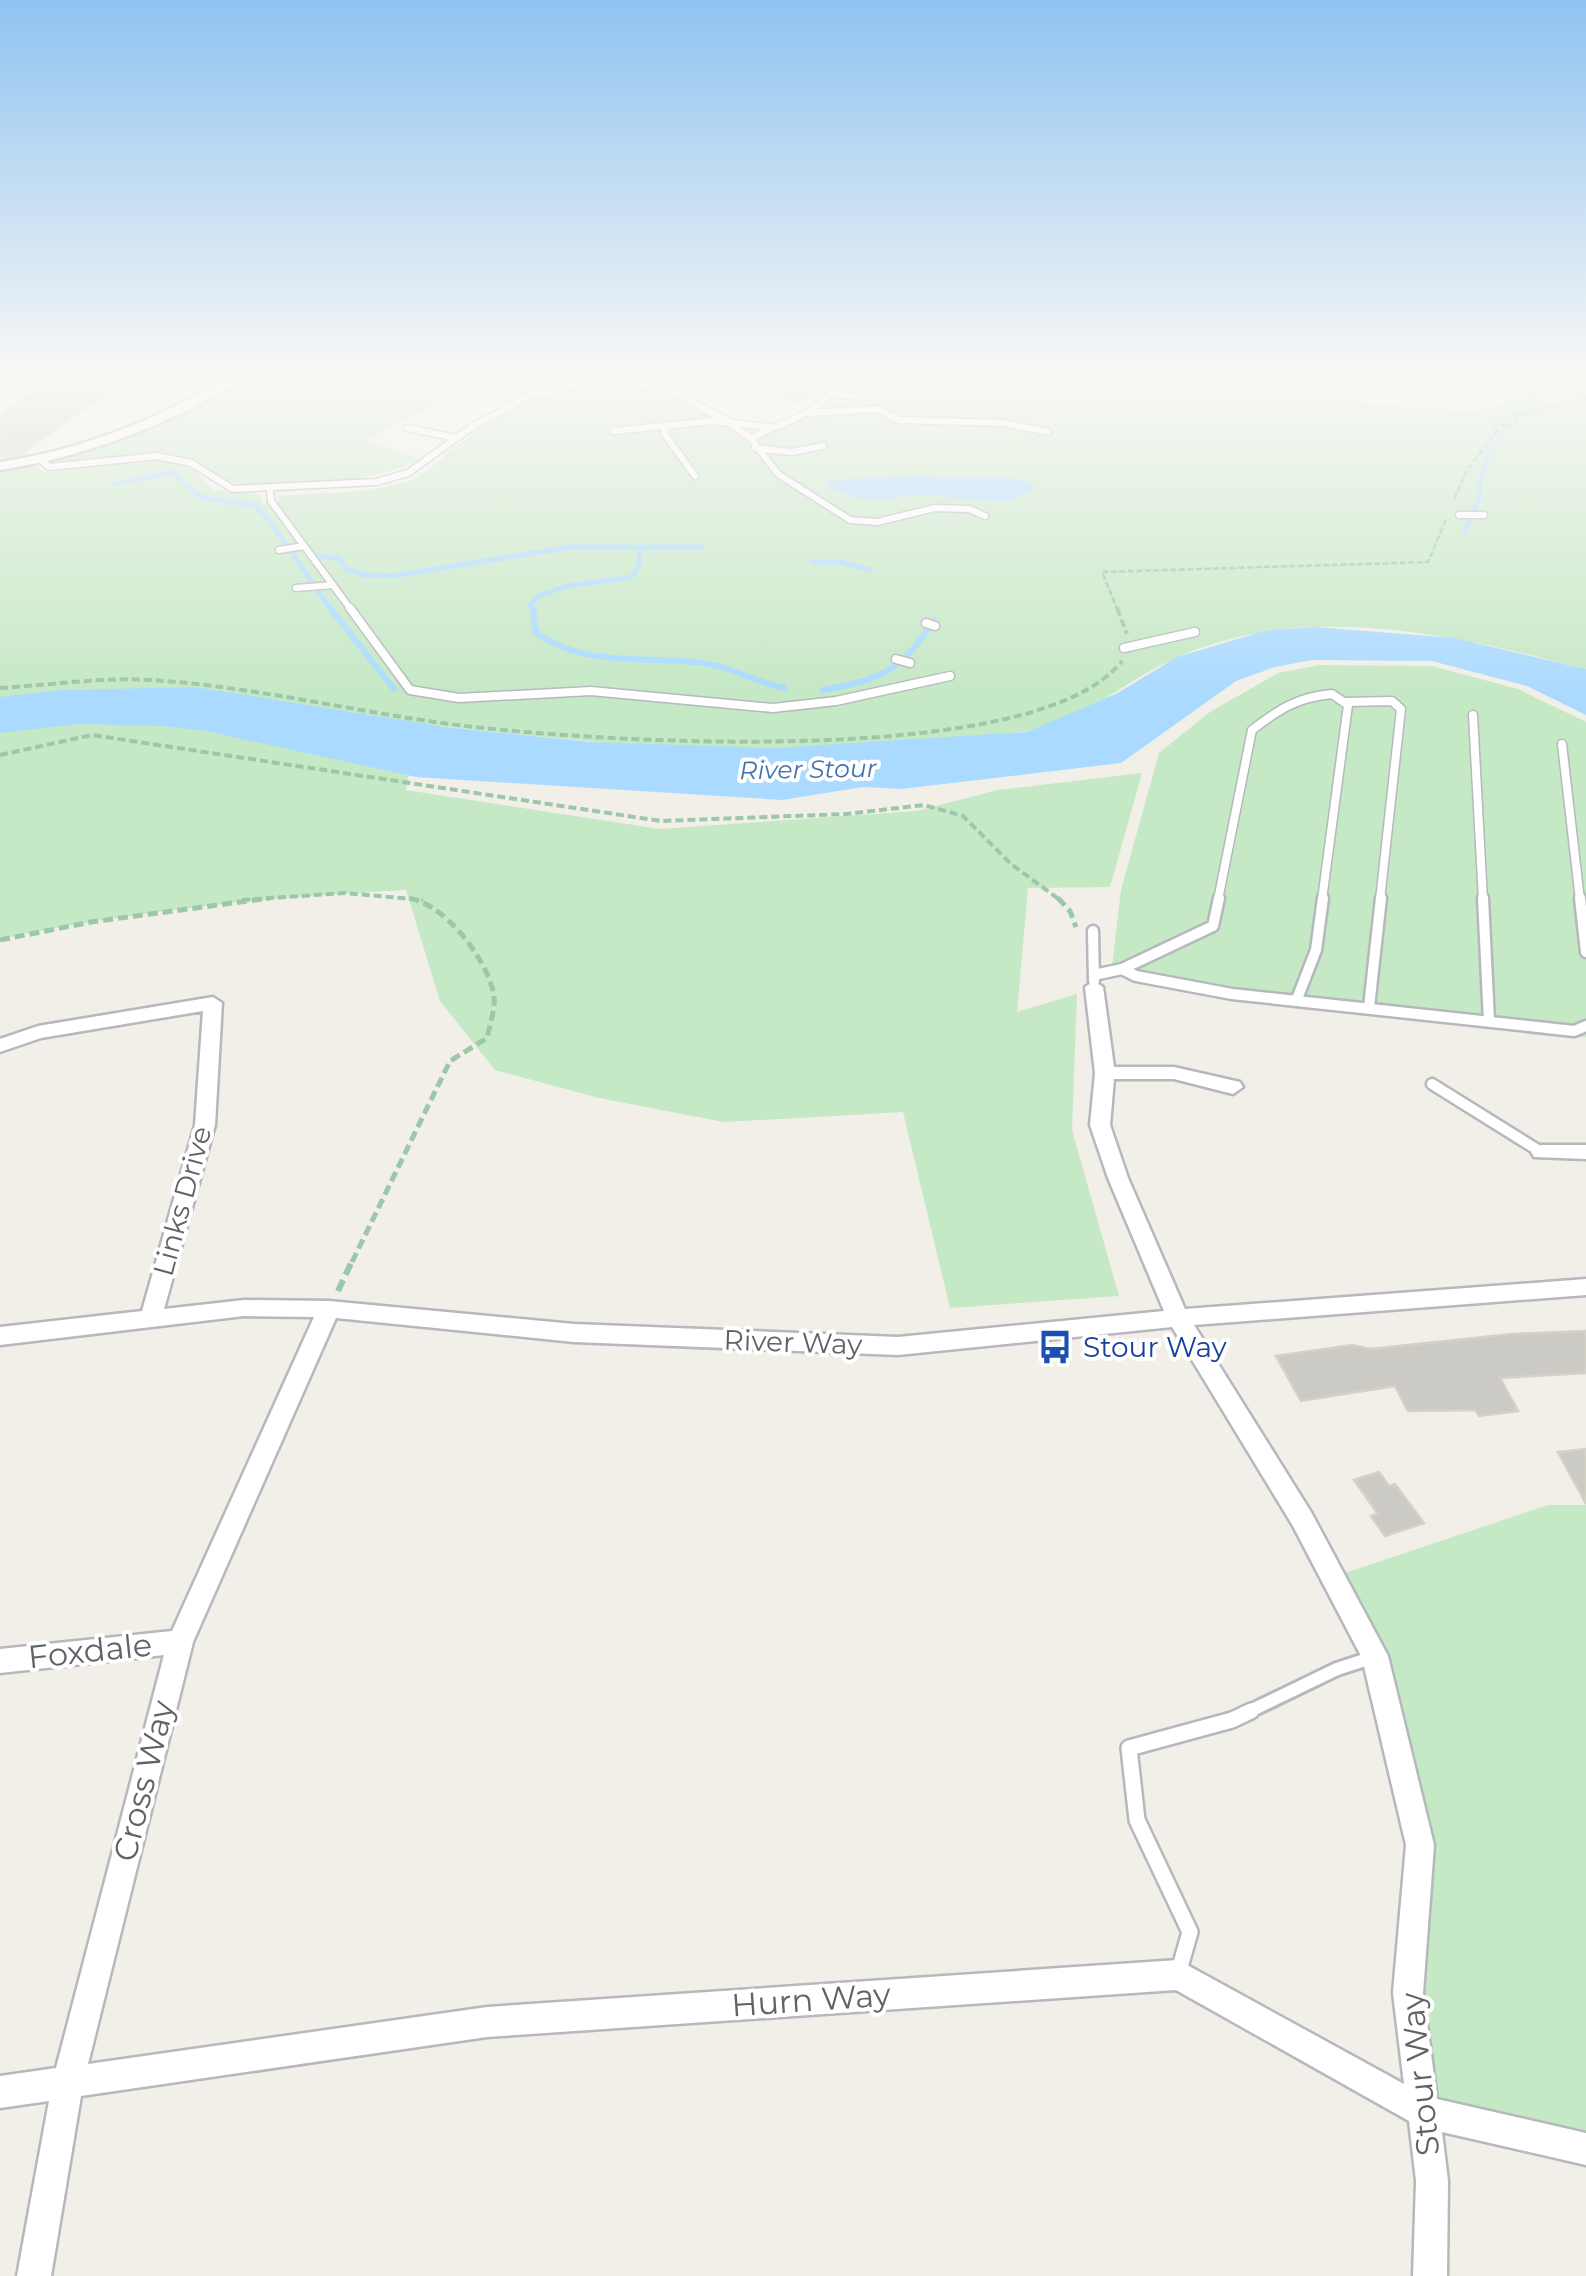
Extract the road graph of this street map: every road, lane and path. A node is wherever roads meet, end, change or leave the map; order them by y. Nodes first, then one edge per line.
1 (223, 484) edge
2 (347, 484) edge
3 (794, 484) edge
4 (1461, 484) edge
5 (270, 490) junction
6 (1459, 515) dead end
7 (1484, 515) dead end
8 (985, 516) dead end
9 (304, 546) junction
10 (278, 550) dead end
11 (333, 585) junction
12 (296, 588) dead end
13 (1195, 632) dead end
14 (1127, 647) junction
15 (896, 660) dead end
16 (910, 663) dead end
17 (950, 676) dead end
18 (0, 688) edge
19 (1344, 702) junction
20 (1473, 714) dead end
21 (1562, 744) dead end
22 (0, 755) edge
23 (1094, 931) joint
24 (0, 940) edge
25 (1586, 952) edge
26 (1122, 969) junction
27 (1094, 981) junction
28 (1297, 998) junction
29 (1369, 1007) junction
30 (1489, 1020) junction
31 (1586, 1026) edge
32 (0, 1046) edge
33 (1105, 1073) junction
34 (1432, 1084) dead end
35 (1233, 1088) dead end
36 (1540, 1152) joint
37 (1586, 1152) edge
38 (1586, 1287) edge
39 (329, 1310) junction
40 (151, 1317) junction
41 (1178, 1318) junction
42 (0, 1336) edge
43 (180, 1642) junction
44 (1375, 1656) junction
45 (0, 1661) edge
46 (1178, 1975) junction
47 (68, 2083) junction
48 (0, 2092) edge
49 (1423, 2112) junction
50 (1586, 2150) edge
51 (34, 2276) edge
52 (1430, 2276) edge

1 - 5 lane
2 - 5 lane
3 - 8 lane
4 - 14 path
5 - 9 lane
6 - 7 lane
9 - 10 lane
9 - 11 lane
11 - 12 lane
11 - 17 lane
13 - 14 lane
14 - 18 path
15 - 16 lane
19 - 26 lane
19 - 28 lane
19 - 29 lane
20 - 30 lane
21 - 25 lane
22 - 23 path
23 - 27 lane
24 - 39 path
26 - 27 lane
26 - 28 lane
27 - 33 street, Stour Way
28 - 29 lane
29 - 30 lane
30 - 31 lane
32 - 40 street, Links Drive
33 - 35 street
33 - 41 street, Stour Way
34 - 36 lane
36 - 37 street
38 - 41 street, River Way
39 - 40 street, River Way
39 - 41 street, River Way
39 - 43 street, Cross Way
40 - 42 street, River Way
41 - 44 street, Stour Way
43 - 45 street, Foxdale
43 - 47 street, Cross Way
44 - 46 lane
44 - 49 street, Stour Way
46 - 47 street, Hurn Way
46 - 49 street
47 - 48 street, Hurn Way
47 - 51 street, Cross Way
49 - 50 street
49 - 52 street, Stour Way

